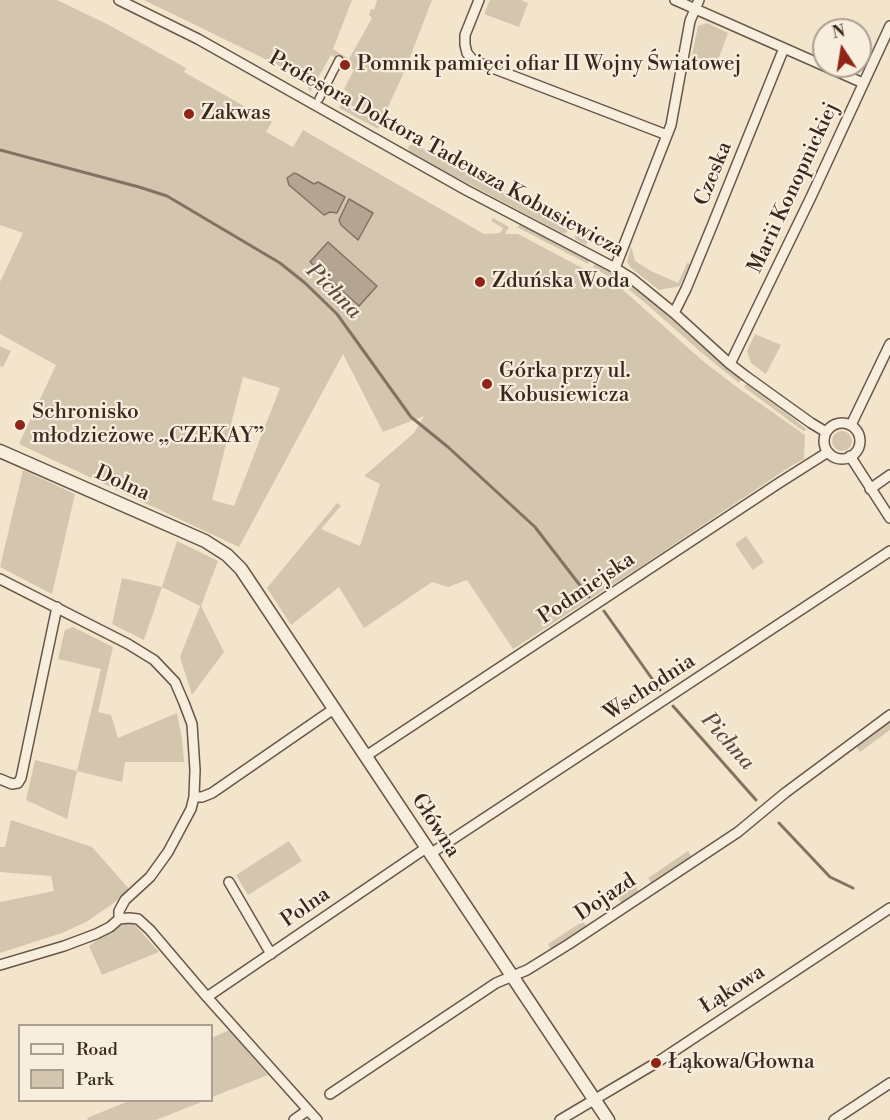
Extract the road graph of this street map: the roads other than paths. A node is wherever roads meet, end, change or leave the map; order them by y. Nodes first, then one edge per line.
1 (119, 0) edge
2 (479, 0) edge
3 (675, 0) edge
4 (697, 5) edge
5 (890, 26) edge
6 (784, 48) junction
7 (339, 60) dead end
8 (863, 83) junction
9 (319, 99) dead end
10 (667, 135) junction
11 (615, 268) junction
12 (674, 313) junction
13 (890, 344) edge
14 (730, 364) junction
15 (851, 425) junction
16 (826, 432) junction
17 (0, 451) edge
18 (828, 452) junction
19 (850, 456) junction
20 (890, 475) edge
21 (870, 489) junction
22 (890, 518) edge
23 (890, 551) edge
24 (227, 555) joint
25 (0, 579) edge
26 (57, 607) junction
27 (335, 708) junction
28 (890, 715) edge
29 (366, 756) junction
30 (0, 779) edge
31 (194, 797) junction
32 (428, 851) junction
33 (230, 882) dead end
34 (890, 908) edge
35 (119, 919) junction
36 (271, 954) junction
37 (0, 965) edge
38 (513, 976) junction
39 (207, 998) junction
40 (890, 1083) edge
41 (330, 1094) dead end
42 (595, 1100) junction
43 (308, 1110) junction
44 (294, 1120) edge
45 (317, 1120) edge
46 (560, 1120) edge
47 (608, 1120) edge
48 (834, 1120) edge

1 - 11 street, Profesora Doktora Tadeusza Kobusiewicza
2 - 10 street
3 - 4 street
4 - 6 street
4 - 10 street
5 - 8 street, Marii Konopnickiej
6 - 8 street
6 - 12 street, Czeska
7 - 9 street
8 - 14 street, Marii Konopnickiej
10 - 11 street
11 - 12 street, Profesora Doktora Tadeusza Kobusiewicza
12 - 14 street, Profesora Doktora Tadeusza Kobusiewicza
13 - 15 street
14 - 16 street, Profesora Doktora Tadeusza Kobusiewicza
15 - 16 street
15 - 19 street
16 - 18 street
17 - 24 street, Dolna
18 - 19 street
18 - 29 street, Podmiejska
19 - 21 street
20 - 21 street
21 - 22 street
23 - 32 street, Wschodnia
24 - 27 street, Główna
25 - 26 street
26 - 30 street
26 - 31 street
27 - 29 street, Główna
27 - 31 street
28 - 38 street, Dojazd
29 - 32 street, Główna
31 - 35 street
32 - 36 street, Polna
32 - 38 street, Główna
33 - 36 street
34 - 42 street, Łąkowa
35 - 37 street
35 - 39 street
36 - 39 street, Polna
38 - 41 street, Dojazd
38 - 42 street, Główna
39 - 43 street
40 - 48 street
42 - 46 street, Łąkowa
42 - 47 street, Główna
43 - 44 street
43 - 45 street

